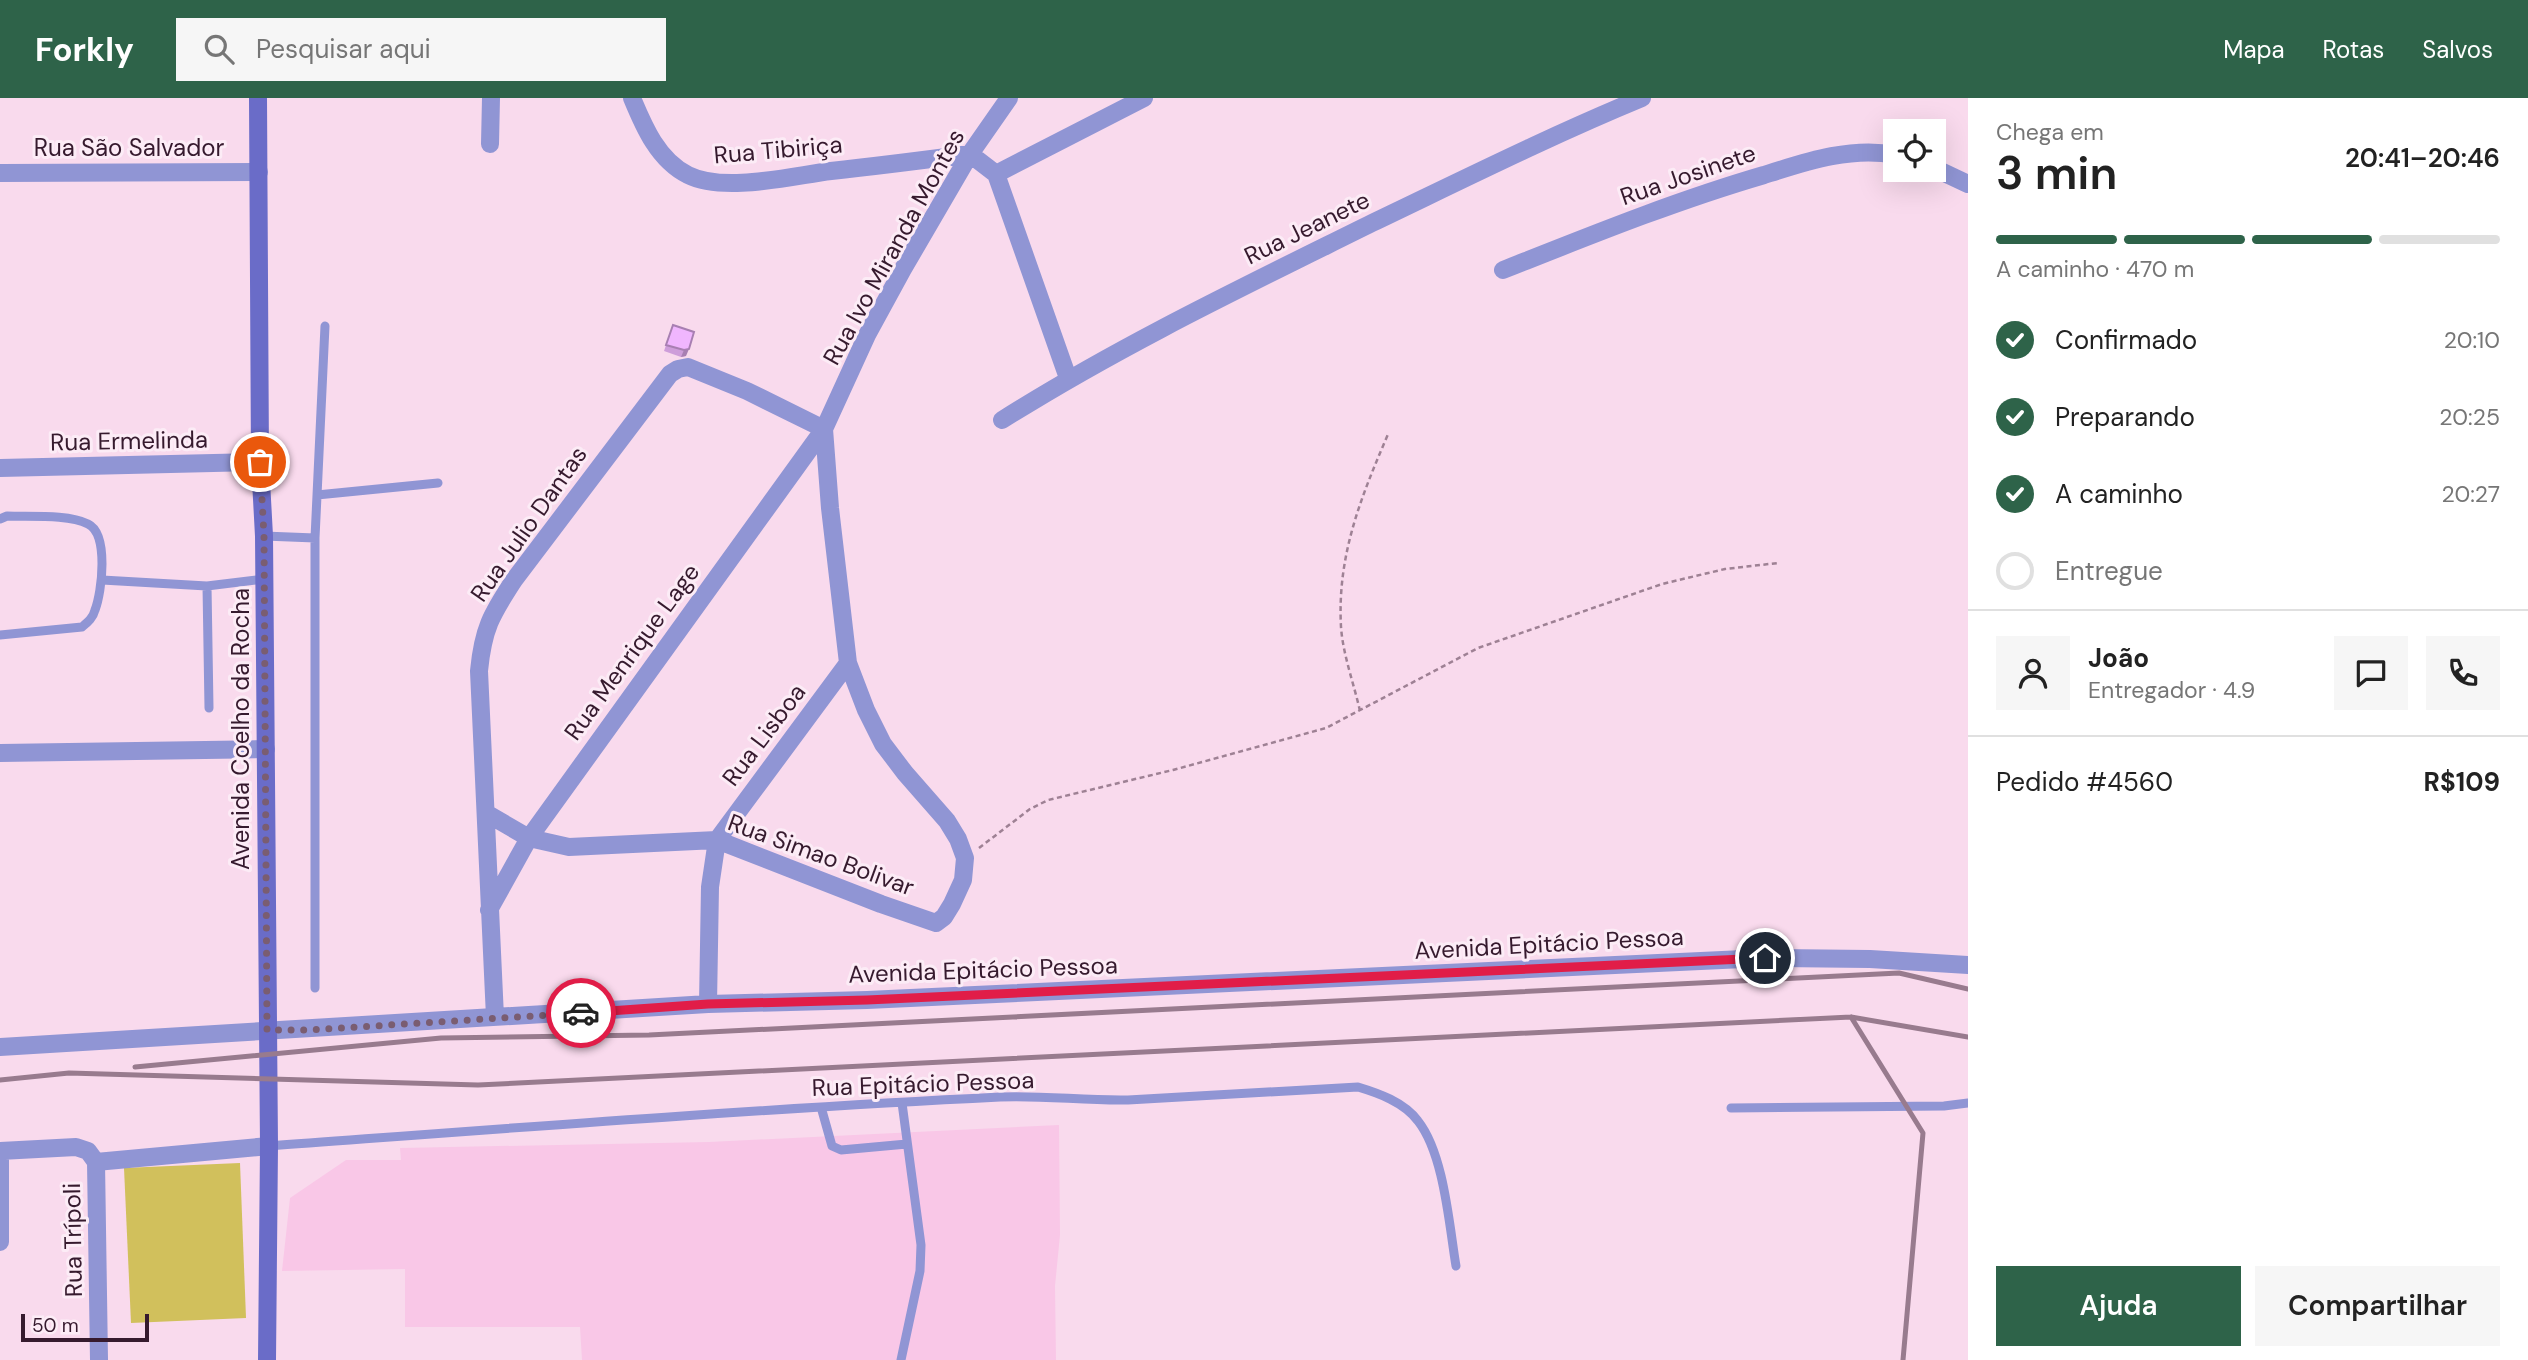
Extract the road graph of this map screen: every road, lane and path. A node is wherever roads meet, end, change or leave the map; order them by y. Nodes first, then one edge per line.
1 (258, 98) edge
2 (492, 98) edge
3 (632, 98) edge
4 (1009, 98) edge
5 (1144, 98) edge
6 (1642, 98) edge
7 (490, 144) dead end
8 (1883, 152) edge
9 (970, 154) junction
10 (259, 172) junction
11 (0, 173) edge
12 (996, 174) junction
13 (1946, 174) edge
14 (1968, 184) edge
15 (1503, 270) dead end
16 (325, 326) dead end
17 (1068, 378) junction
18 (1002, 420) dead end
19 (824, 429) junction
20 (1389, 432) dead end
21 (260, 462) junction
22 (0, 468) edge
23 (438, 483) dead end
24 (317, 495) junction
25 (0, 519) edge
26 (264, 536) junction
27 (315, 538) junction
28 (1778, 563) dead end
29 (264, 579) junction
30 (102, 580) junction
31 (207, 586) junction
32 (0, 635) edge
33 (848, 663) junction
34 (209, 708) dead end
35 (1360, 711) junction
36 (266, 749) junction
37 (0, 753) edge
38 (486, 813) junction
39 (529, 838) junction
40 (717, 839) junction
41 (965, 858) junction
42 (489, 910) junction
43 (1968, 965) edge
44 (315, 988) dead end
45 (708, 1004) junction
46 (495, 1017) junction
47 (267, 1030) junction
48 (0, 1047) edge
49 (902, 1103) junction
50 (1968, 1103) edge
51 (821, 1107) junction
52 (1731, 1108) dead end
53 (907, 1144) junction
54 (269, 1146) junction
55 (0, 1152) edge
56 (96, 1162) junction
57 (0, 1242) edge
58 (1456, 1266) dead end
59 (99, 1360) edge
60 (267, 1360) edge
61 (901, 1360) edge

1 - 10 main road, Avenida Coelho da Rocha
2 - 7 street
3 - 9 street, Rua Tibiriça
4 - 9 street, Rua Ivo Miranda Montes
5 - 12 street
6 - 17 street, Rua Jeanete
8 - 15 street, Rua Josinete
9 - 12 street
9 - 19 street, Rua Ivo Miranda Montes
10 - 11 street, Rua São Salvador
10 - 21 main road, Avenida Coelho da Rocha
12 - 17 street
13 - 14 street
16 - 24 lane
17 - 18 street, Rua Jeanete
19 - 33 street, Rua Ivo Miranda Montes
19 - 38 street, Rua Julio Dantas
19 - 39 street, Rua Menrique Lage
20 - 35 path
21 - 22 street, Rua Ermelinda
21 - 26 main road, Avenida Coelho da Rocha
23 - 24 lane
24 - 27 lane
25 - 30 lane
26 - 27 lane
26 - 29 main road, Avenida Coelho da Rocha
27 - 44 lane
28 - 35 path
29 - 31 lane
29 - 36 main road, Avenida Coelho da Rocha
30 - 31 lane
30 - 32 lane
31 - 34 lane
33 - 40 street, Rua Lisboa
33 - 41 street, Rua Ivo Miranda Montes
35 - 41 path
36 - 37 street
36 - 47 main road, Avenida Coelho da Rocha
38 - 39 street, Rua Simao Bolivar
38 - 42 street, Rua Julio Dantas
39 - 40 street, Rua Simao Bolivar
39 - 42 street, Rua Menrique Lage
40 - 41 street, Rua Simao Bolivar
40 - 45 street, Rua Lisboa
42 - 46 street, Rua Julio Dantas
43 - 45 street, Avenida Epitácio Pessoa
45 - 46 street, Avenida Epitácio Pessoa
46 - 47 street, Avenida Epitácio Pessoa
47 - 48 street, Avenida Epitácio Pessoa
47 - 54 main road, Avenida Coelho da Rocha
49 - 51 lane, Rua Epitácio Pessoa
49 - 53 lane
49 - 58 lane, Rua Epitácio Pessoa
50 - 52 lane
51 - 53 lane
51 - 54 lane, Rua Epitácio Pessoa
53 - 61 lane
54 - 56 street
54 - 60 main road, Avenida Coelho da Rocha
55 - 56 street
55 - 57 street
56 - 59 street, Rua Trípoli

